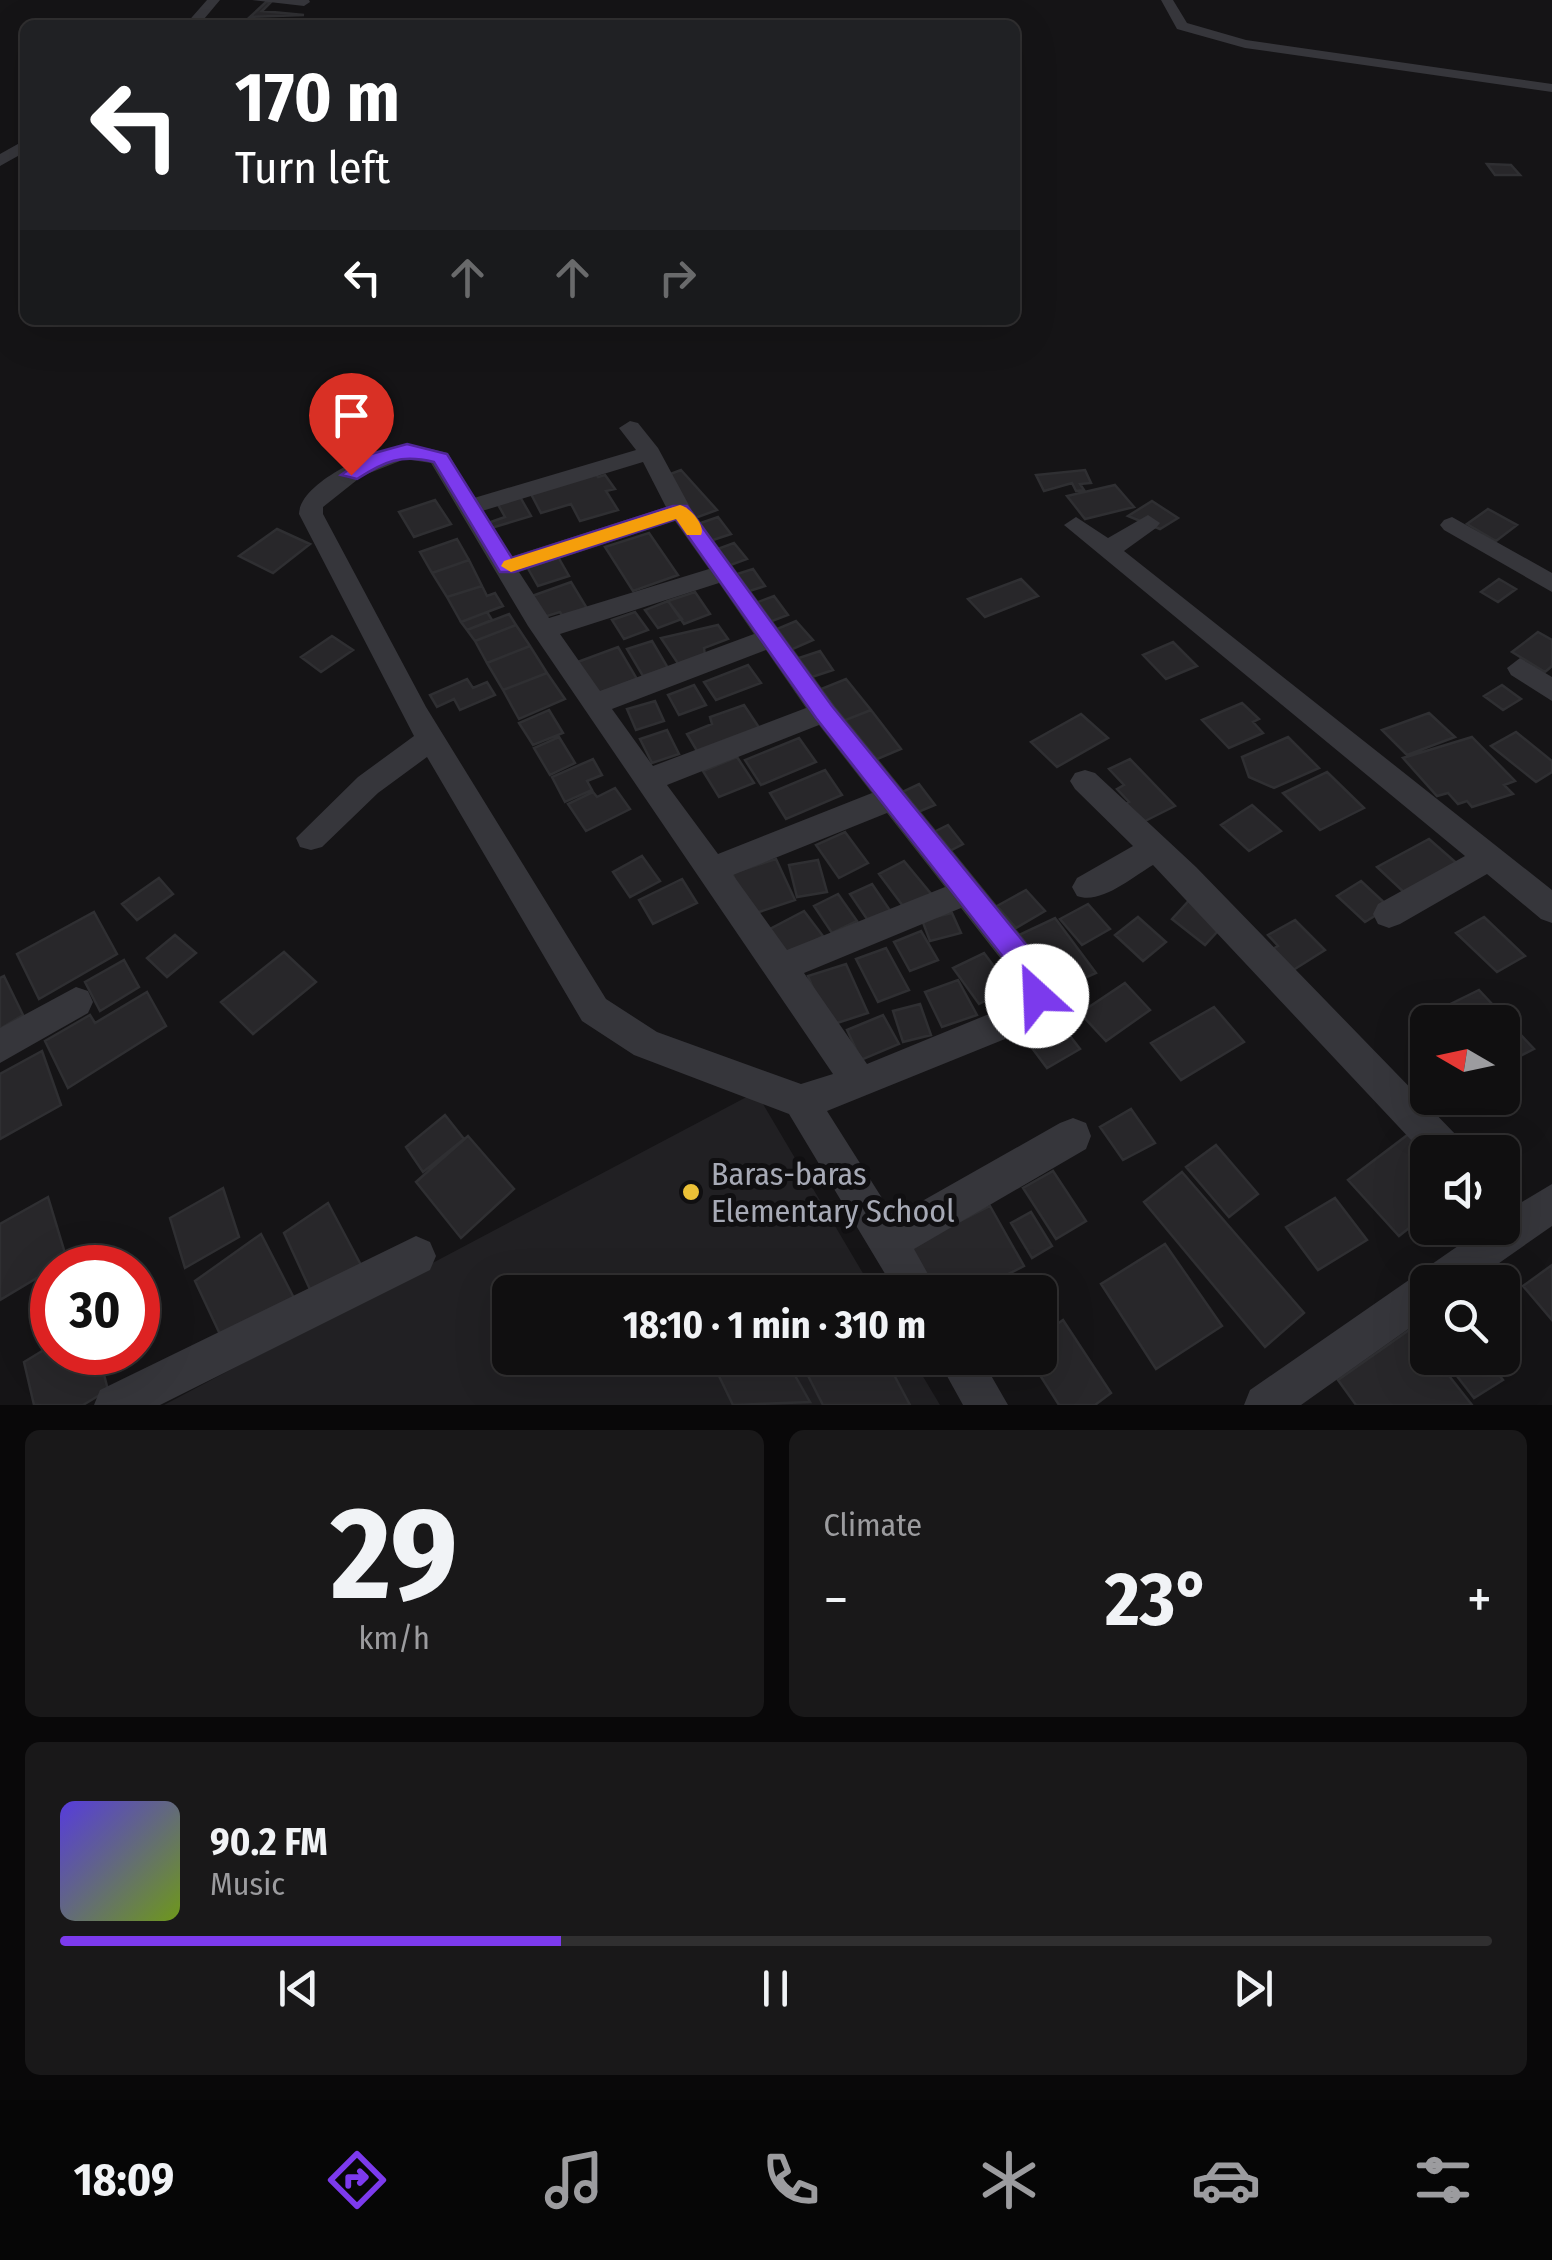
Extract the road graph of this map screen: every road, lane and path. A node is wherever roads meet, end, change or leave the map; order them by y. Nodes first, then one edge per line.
1 (214, 0) edge
2 (258, 0) edge
3 (1167, 0) edge
4 (304, 2) edge
5 (196, 20) edge
6 (1552, 88) edge
7 (630, 428) dead end
8 (650, 453) junction
9 (469, 507) junction
10 (680, 511) junction
11 (1148, 524) dead end
12 (1076, 525) dead end
13 (1452, 526) dead end
14 (1108, 550) junction
15 (507, 567) junction
16 (724, 573) junction
17 (1552, 584) edge
18 (545, 630) junction
19 (771, 638) junction
20 (1520, 668) dead end
21 (1552, 690) edge
22 (595, 704) junction
23 (824, 712) junction
24 (431, 740) junction
25 (650, 780) junction
26 (1086, 781) dead end
27 (892, 798) junction
28 (310, 838) dead end
29 (1156, 848) junction
30 (1489, 858) junction
31 (713, 870) junction
32 (1088, 888) dead end
33 (969, 890) junction
34 (1552, 909) edge
35 (1389, 914) dead end
36 (784, 966) junction
37 (76, 1002) dead end
38 (0, 1047) edge
39 (860, 1084) junction
40 (802, 1101) junction
41 (1430, 1135) edge
42 (1073, 1136) dead end
43 (1552, 1203) edge
44 (1520, 1216) edge
45 (888, 1242) junction
46 (1481, 1245) edge
47 (416, 1256) dead end
48 (1459, 1265) edge
49 (908, 1275) edge
50 (1410, 1304) edge
51 (968, 1375) edge
52 (114, 1405) edge
53 (987, 1405) edge
54 (1265, 1405) edge

1 - 5 street
2 - 4 street
3 - 6 street
7 - 8 street
8 - 9 street
8 - 10 street
9 - 15 street
9 - 24 street
10 - 15 street
10 - 16 street
11 - 14 street
12 - 14 street
13 - 17 street
14 - 30 street
15 - 18 street
16 - 18 street
16 - 19 street
18 - 22 street
19 - 22 street
19 - 23 street
20 - 21 street
22 - 25 street
23 - 25 street
23 - 27 street
24 - 28 street
24 - 40 street
25 - 31 street
26 - 29 street
27 - 31 street
27 - 33 street
29 - 32 street
29 - 41 street
30 - 34 street
30 - 35 street
31 - 36 street
33 - 36 street
33 - 39 street
36 - 39 street
37 - 38 street
39 - 40 street
40 - 45 street
42 - 45 street
43 - 44 street
45 - 49 street
46 - 48 street
47 - 52 street
50 - 54 street
51 - 53 street

